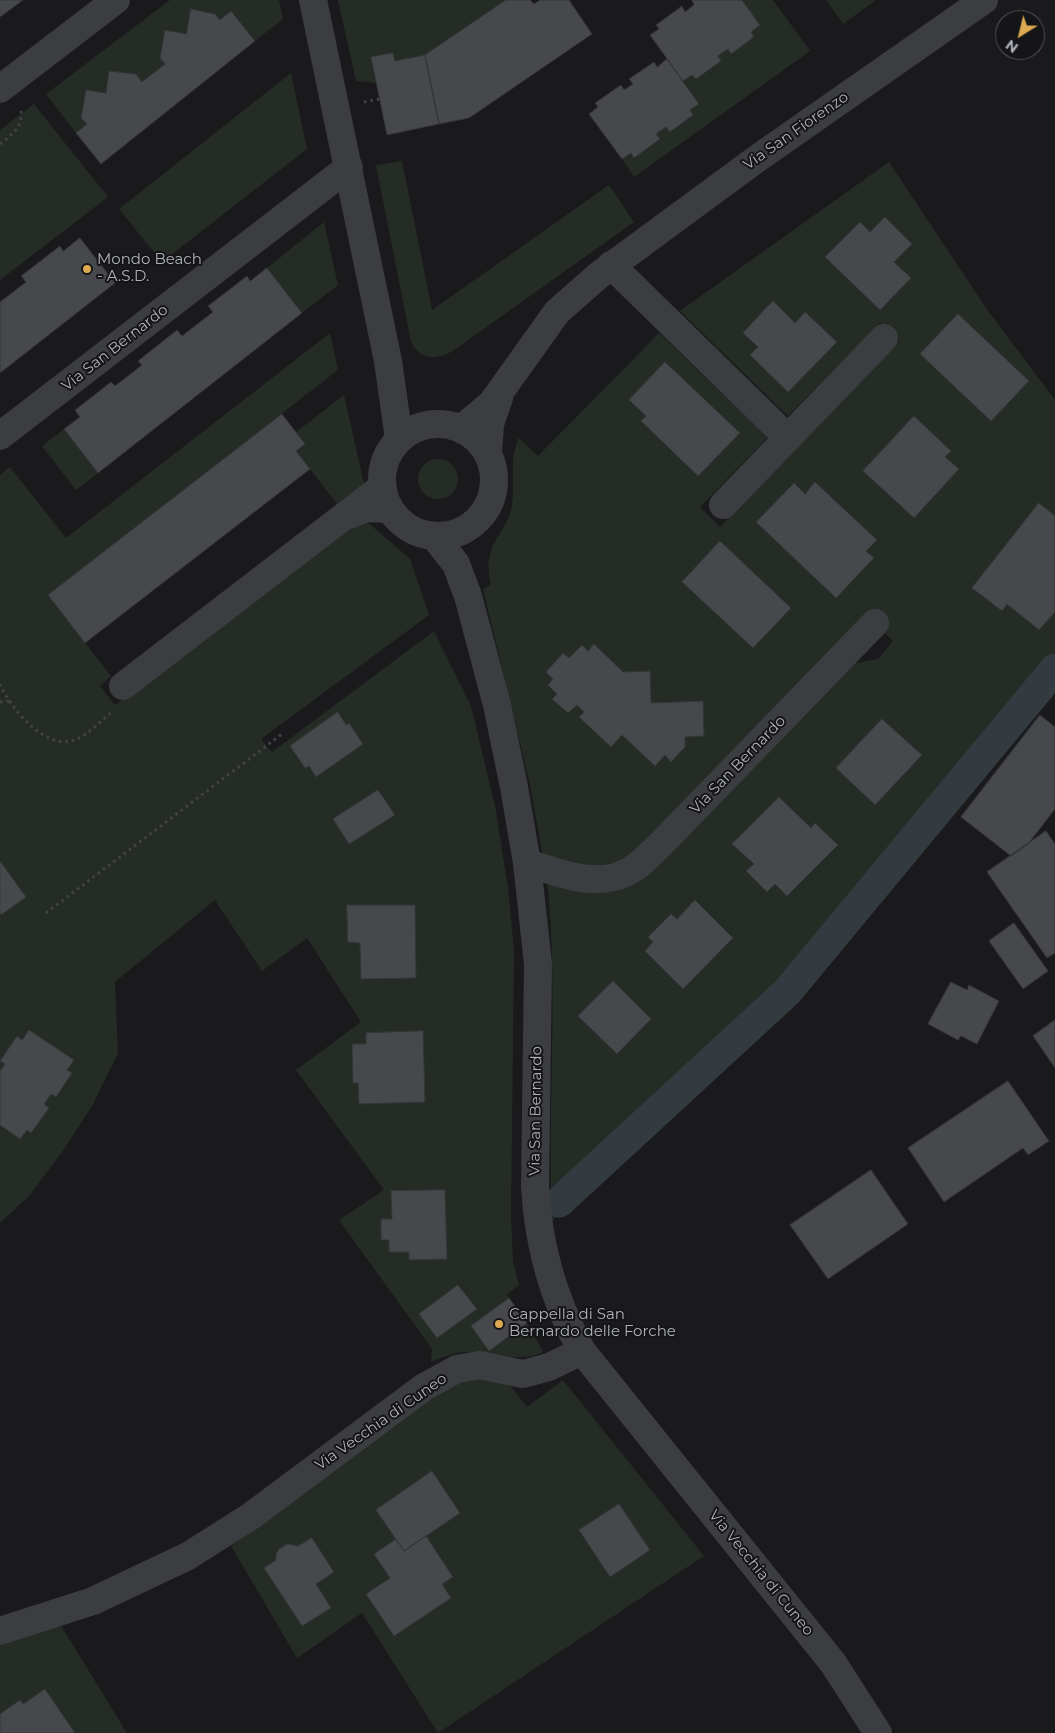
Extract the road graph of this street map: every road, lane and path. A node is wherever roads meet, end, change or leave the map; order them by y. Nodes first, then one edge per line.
1 (116, 0) edge
2 (313, 0) edge
3 (984, 0) edge
4 (10, 96) edge
5 (0, 144) edge
6 (349, 167) junction
7 (611, 265) junction
8 (884, 338) dead end
9 (390, 367) junction
10 (502, 390) junction
11 (429, 424) junction
12 (462, 429) junction
13 (0, 436) edge
14 (788, 438) junction
15 (399, 439) junction
16 (488, 454) junction
17 (386, 498) junction
18 (723, 505) dead end
19 (471, 526) junction
20 (434, 536) junction
21 (464, 584) junction
22 (875, 623) dead end
23 (0, 684) edge
24 (123, 686) joint
25 (9, 701) junction
26 (0, 702) edge
27 (282, 734) dead end
28 (527, 862) junction
29 (46, 913) dead end
30 (582, 1351) junction
31 (0, 1631) edge
32 (878, 1733) edge

1 - 4 street
2 - 6 street
3 - 7 street, Via San Fiorenzo
4 - 5 path
6 - 9 street
6 - 13 street, Via San Bernardo
7 - 10 street, Via San Fiorenzo
7 - 14 street
8 - 14 street
9 - 11 street
9 - 15 street
10 - 12 street, Via San Fiorenzo
10 - 16 street, Via San Fiorenzo
11 - 12 street, Via San Bernardo
11 - 15 street, Via San Bernardo
12 - 16 street, Via San Bernardo
14 - 18 street
15 - 17 street, Via San Bernardo
16 - 19 street, Via San Bernardo
17 - 20 street, Via San Bernardo
17 - 24 street
19 - 20 street, Via San Bernardo
19 - 21 street, Via San Bernardo
20 - 21 street, Via San Bernardo
21 - 28 street, Via San Bernardo
22 - 28 street, Via San Bernardo
23 - 25 path
24 - 25 path
25 - 26 path
27 - 29 path
28 - 30 street, Via San Bernardo
30 - 31 street, Via Vecchia di Cuneo
30 - 32 street, Via Vecchia di Cuneo

